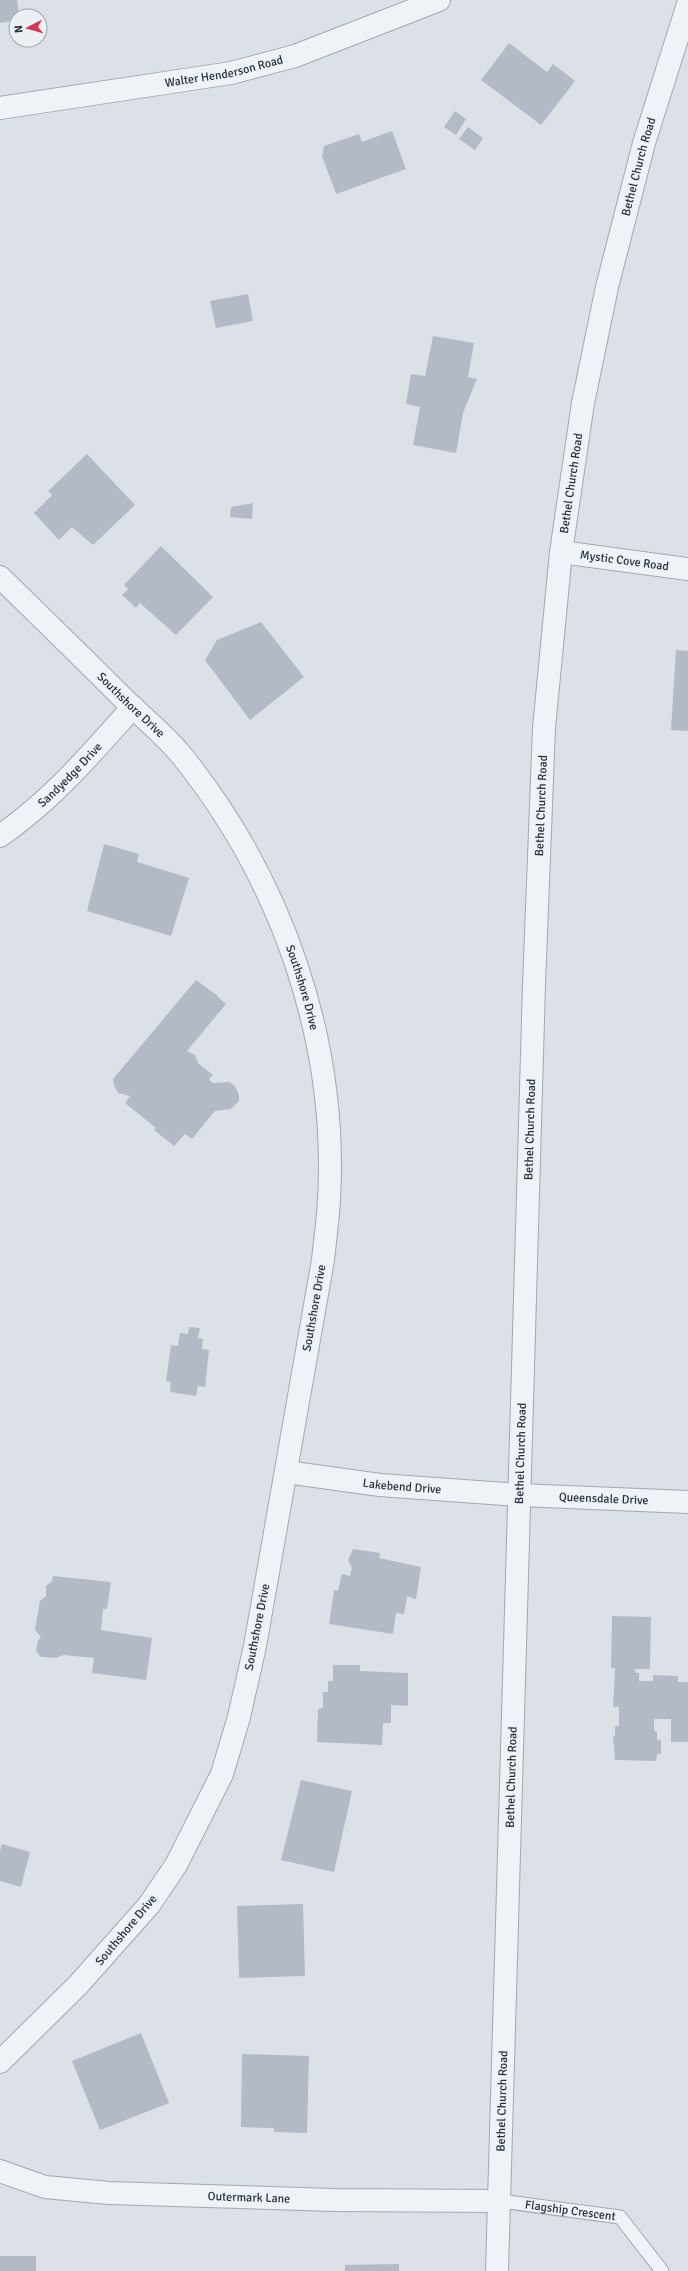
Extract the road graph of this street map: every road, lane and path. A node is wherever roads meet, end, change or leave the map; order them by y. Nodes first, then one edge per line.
1 (439, 0) edge
2 (688, 4) edge
3 (0, 108) edge
4 (561, 552) junction
5 (688, 569) edge
6 (0, 578) edge
7 (133, 707) junction
8 (0, 836) edge
9 (286, 1472) junction
10 (518, 1494) junction
11 (688, 1502) edge
12 (0, 2062) edge
13 (0, 2171) edge
14 (500, 2201) junction
15 (497, 2271) edge
16 (662, 2271) edge

1 - 3 street, Walter Henderson Road
2 - 4 street, Bethel Church Road
4 - 5 street, Mystic Cove Road
4 - 10 street, Bethel Church Road
6 - 7 street, Southshore Drive
7 - 8 street, Sandyedge Drive
7 - 9 street, Southshore Drive
9 - 10 street, Lakebend Drive
9 - 12 street, Southshore Drive
10 - 11 street, Queensdale Drive
10 - 14 street, Bethel Church Road
13 - 14 street, Outermark Lane
14 - 15 street, Bethel Church Road
14 - 16 lane, Flagship Crescent

